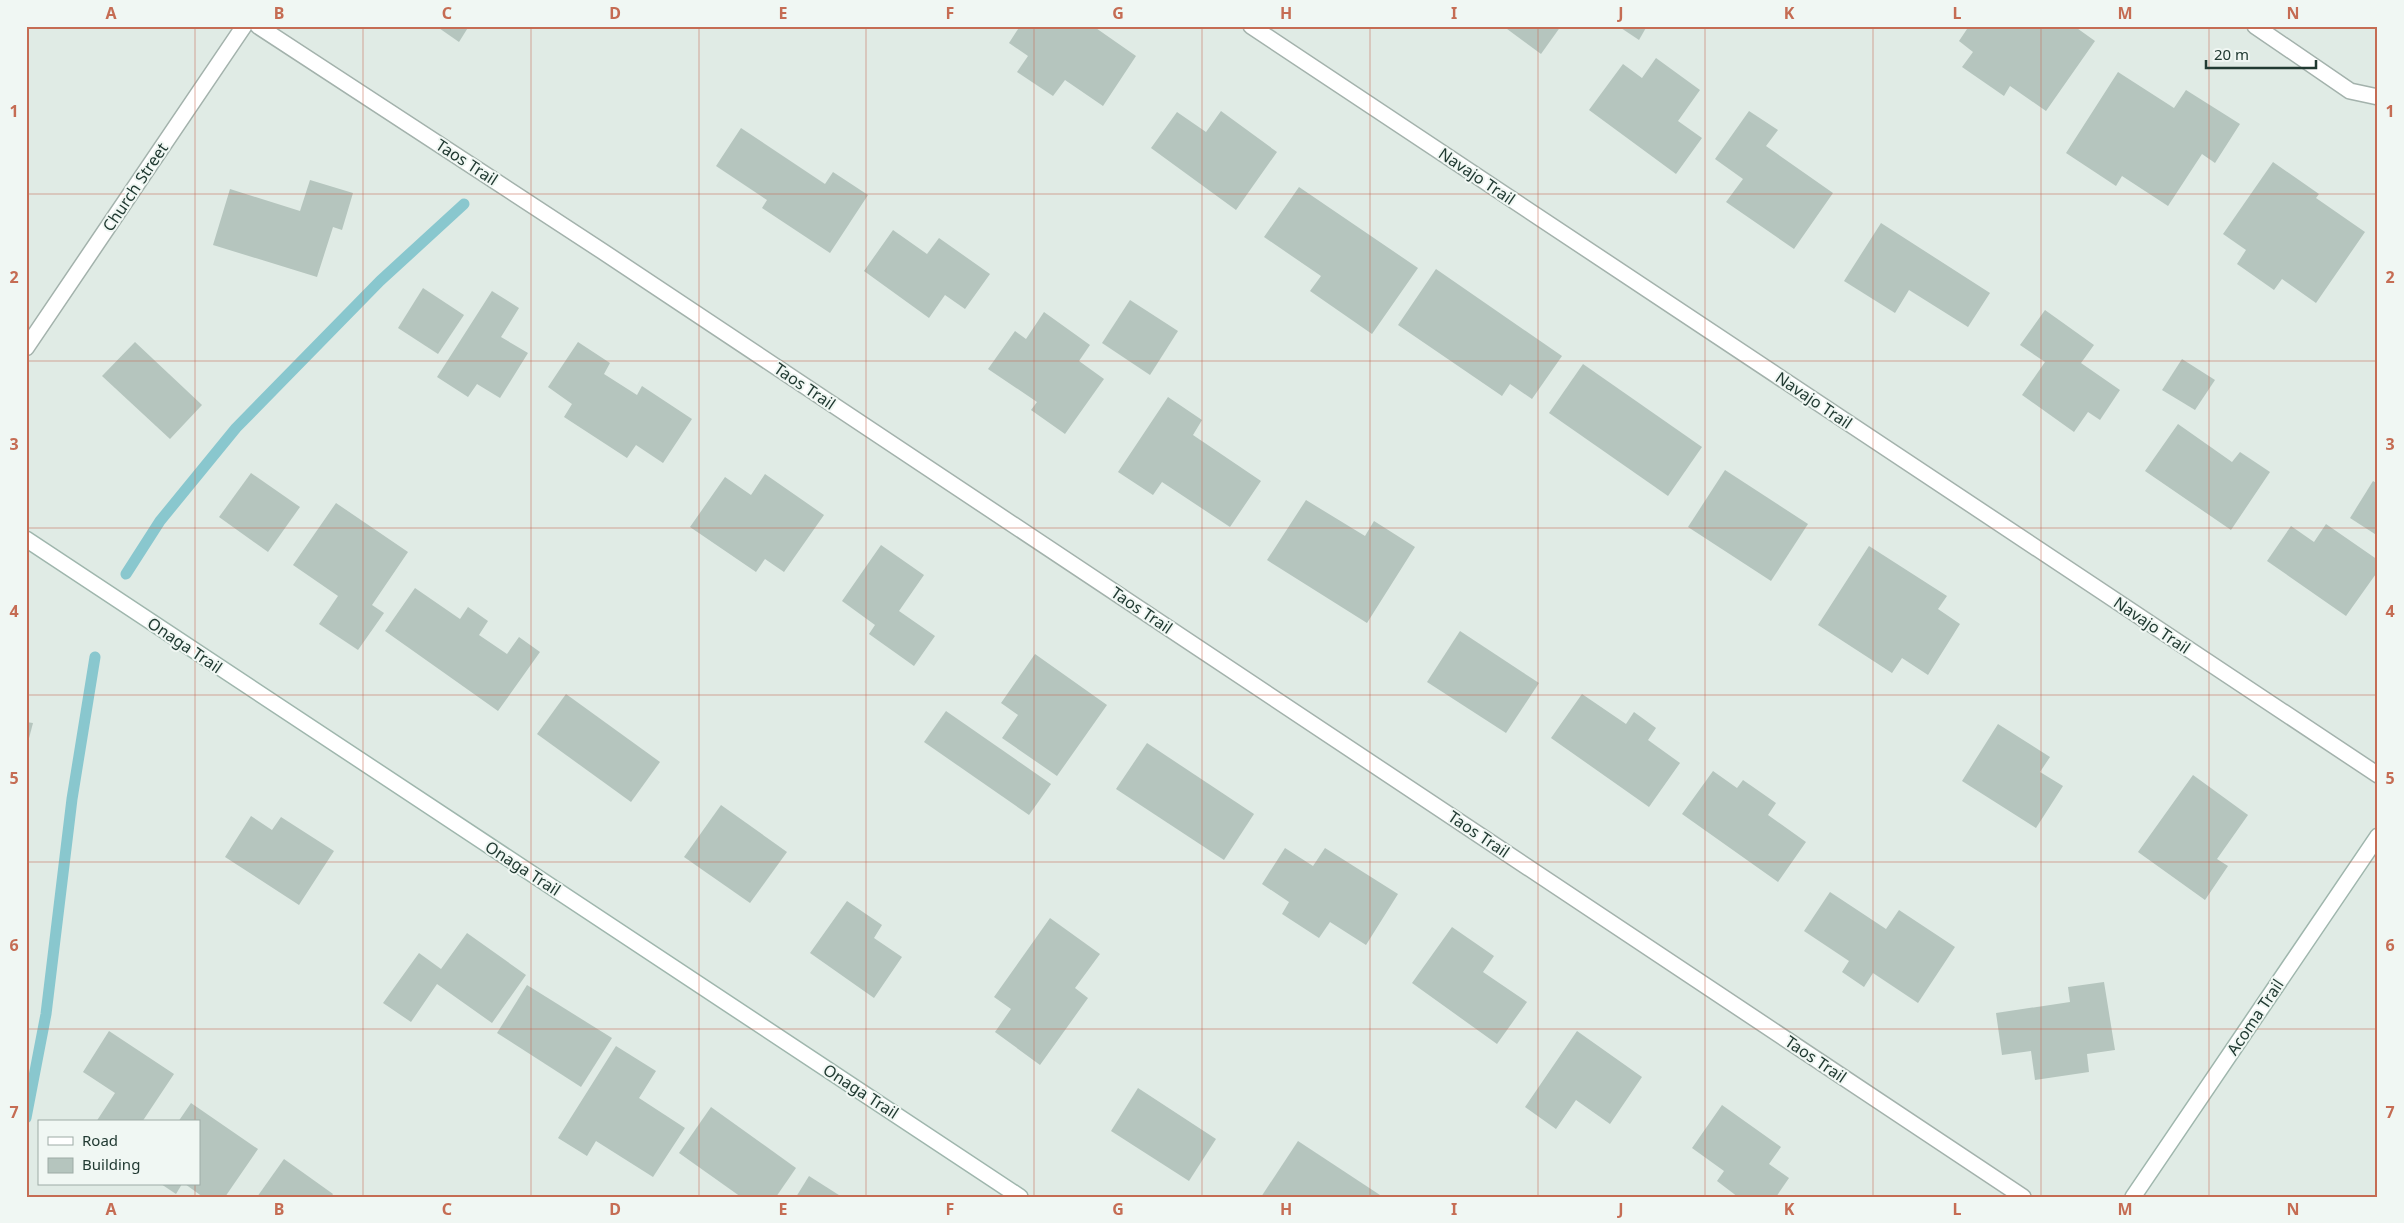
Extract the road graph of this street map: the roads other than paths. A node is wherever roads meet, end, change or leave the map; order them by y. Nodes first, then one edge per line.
1 (244, 26) edge
2 (258, 26) edge
3 (1251, 26) edge
4 (2255, 26) edge
5 (2378, 97) edge
6 (26, 348) edge
7 (26, 539) edge
8 (2378, 775) edge
9 (2378, 836) edge
10 (1020, 1197) edge
11 (2023, 1197) edge
12 (2133, 1197) edge

1 - 6 street, Church Street
2 - 11 street, Taos Trail
3 - 8 street, Navajo Trail
4 - 5 street
7 - 10 street, Onaga Trail
9 - 12 street, Acoma Trail

